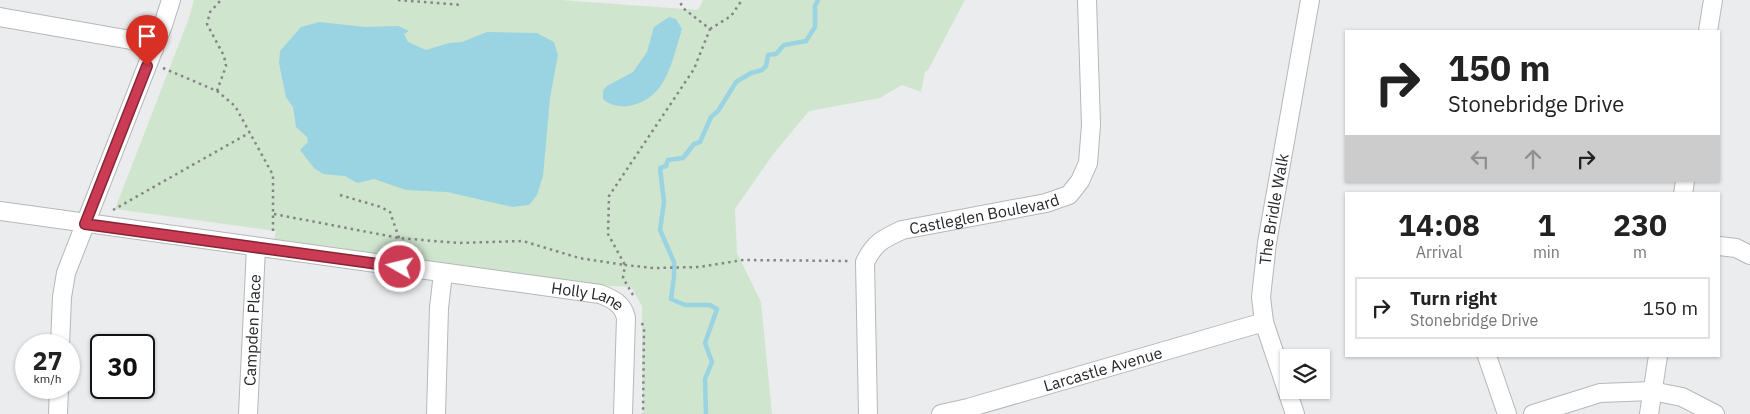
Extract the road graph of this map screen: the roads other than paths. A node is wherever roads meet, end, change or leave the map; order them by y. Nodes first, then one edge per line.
1 (171, 0) edge
2 (1087, 0) edge
3 (1310, 0) edge
4 (1713, 0) edge
5 (0, 17) edge
6 (1708, 30) edge
7 (154, 49) junction
8 (0, 211) edge
9 (85, 224) junction
10 (1720, 246) edge
11 (256, 248) junction
12 (1750, 255) edge
13 (443, 273) junction
14 (1264, 322) junction
15 (60, 334) edge
16 (1487, 357) edge
17 (1658, 357) edge
18 (1652, 391) junction
19 (58, 399) edge
20 (58, 414) edge
21 (248, 414) edge
22 (436, 414) edge
23 (623, 414) edge
24 (868, 414) edge
25 (940, 414) edge
26 (1295, 414) edge
27 (1507, 414) edge
28 (1533, 414) edge
29 (1648, 414) edge
30 (1715, 414) edge

1 - 7 street
2 - 24 street, Castleglen Boulevard
3 - 14 street, The Bridle Walk
4 - 6 street
5 - 7 street
7 - 9 street
8 - 9 street
9 - 11 street
9 - 15 street
10 - 12 street
11 - 13 street
11 - 21 street, Campden Place
13 - 22 street
13 - 23 street, Holly Lane
14 - 25 street, Larcastle Avenue
14 - 26 street, The Bridle Walk
16 - 27 street
17 - 18 street
18 - 28 street
18 - 29 street
18 - 30 street
19 - 20 street

